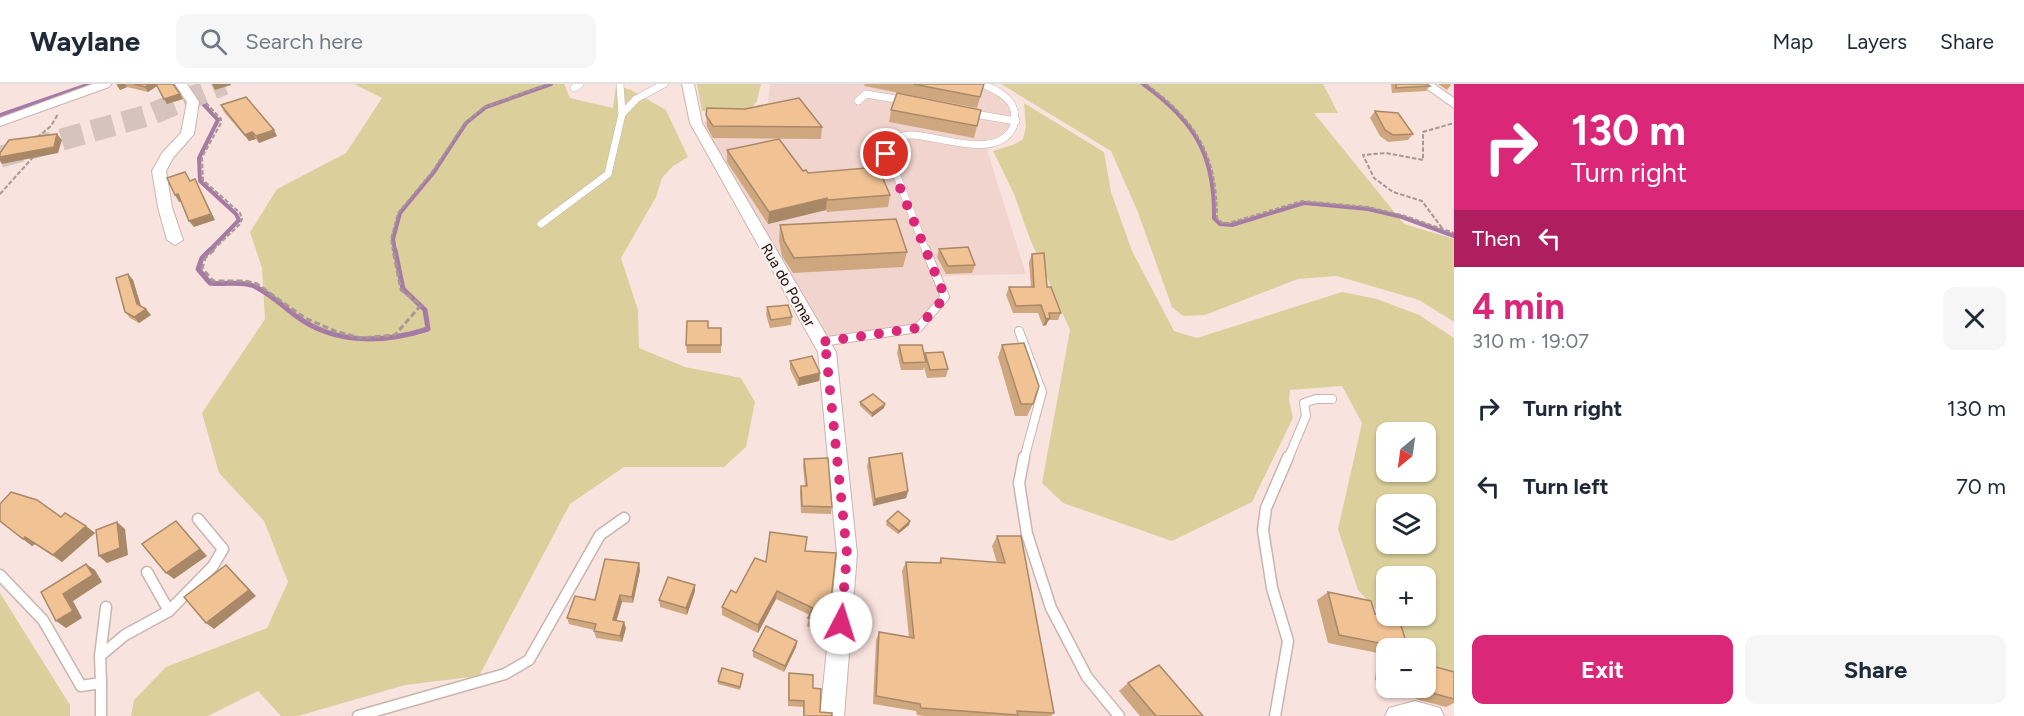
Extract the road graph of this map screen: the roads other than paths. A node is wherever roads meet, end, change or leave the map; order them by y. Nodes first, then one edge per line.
1 (105, 84) edge
2 (182, 84) edge
3 (620, 84) edge
4 (664, 84) edge
5 (688, 84) edge
6 (982, 84) edge
7 (1426, 84) edge
8 (858, 101) dead end
9 (920, 104) edge
10 (1454, 104) edge
11 (964, 112) edge
12 (622, 114) junction
13 (1016, 121) junction
14 (0, 122) edge
15 (541, 224) dead end
16 (175, 240) dead end
17 (1019, 331) dead end
18 (821, 342) junction
19 (1332, 399) dead end
20 (624, 518) dead end
21 (198, 519) dead end
22 (147, 572) dead end
23 (0, 575) edge
24 (106, 607) dead end
25 (169, 611) junction
26 (100, 656) junction
27 (101, 683) junction
28 (101, 716) edge
29 (358, 716) edge
30 (832, 716) edge
31 (1119, 716) edge
32 (1275, 716) edge
33 (1397, 716) edge
34 (1432, 716) edge

1 - 14 street
2 - 16 street
3 - 12 lane
4 - 12 lane
5 - 18 street, Rua do Pomar
6 - 13 lane
7 - 10 street
8 - 9 lane
11 - 13 lane
12 - 15 lane
13 - 18 lane
17 - 31 lane
18 - 30 street, Rua do Pomar
19 - 32 lane
20 - 29 lane
21 - 25 lane
22 - 25 lane
23 - 27 lane
24 - 26 lane
25 - 26 lane
26 - 27 lane
27 - 28 lane
33 - 34 street

